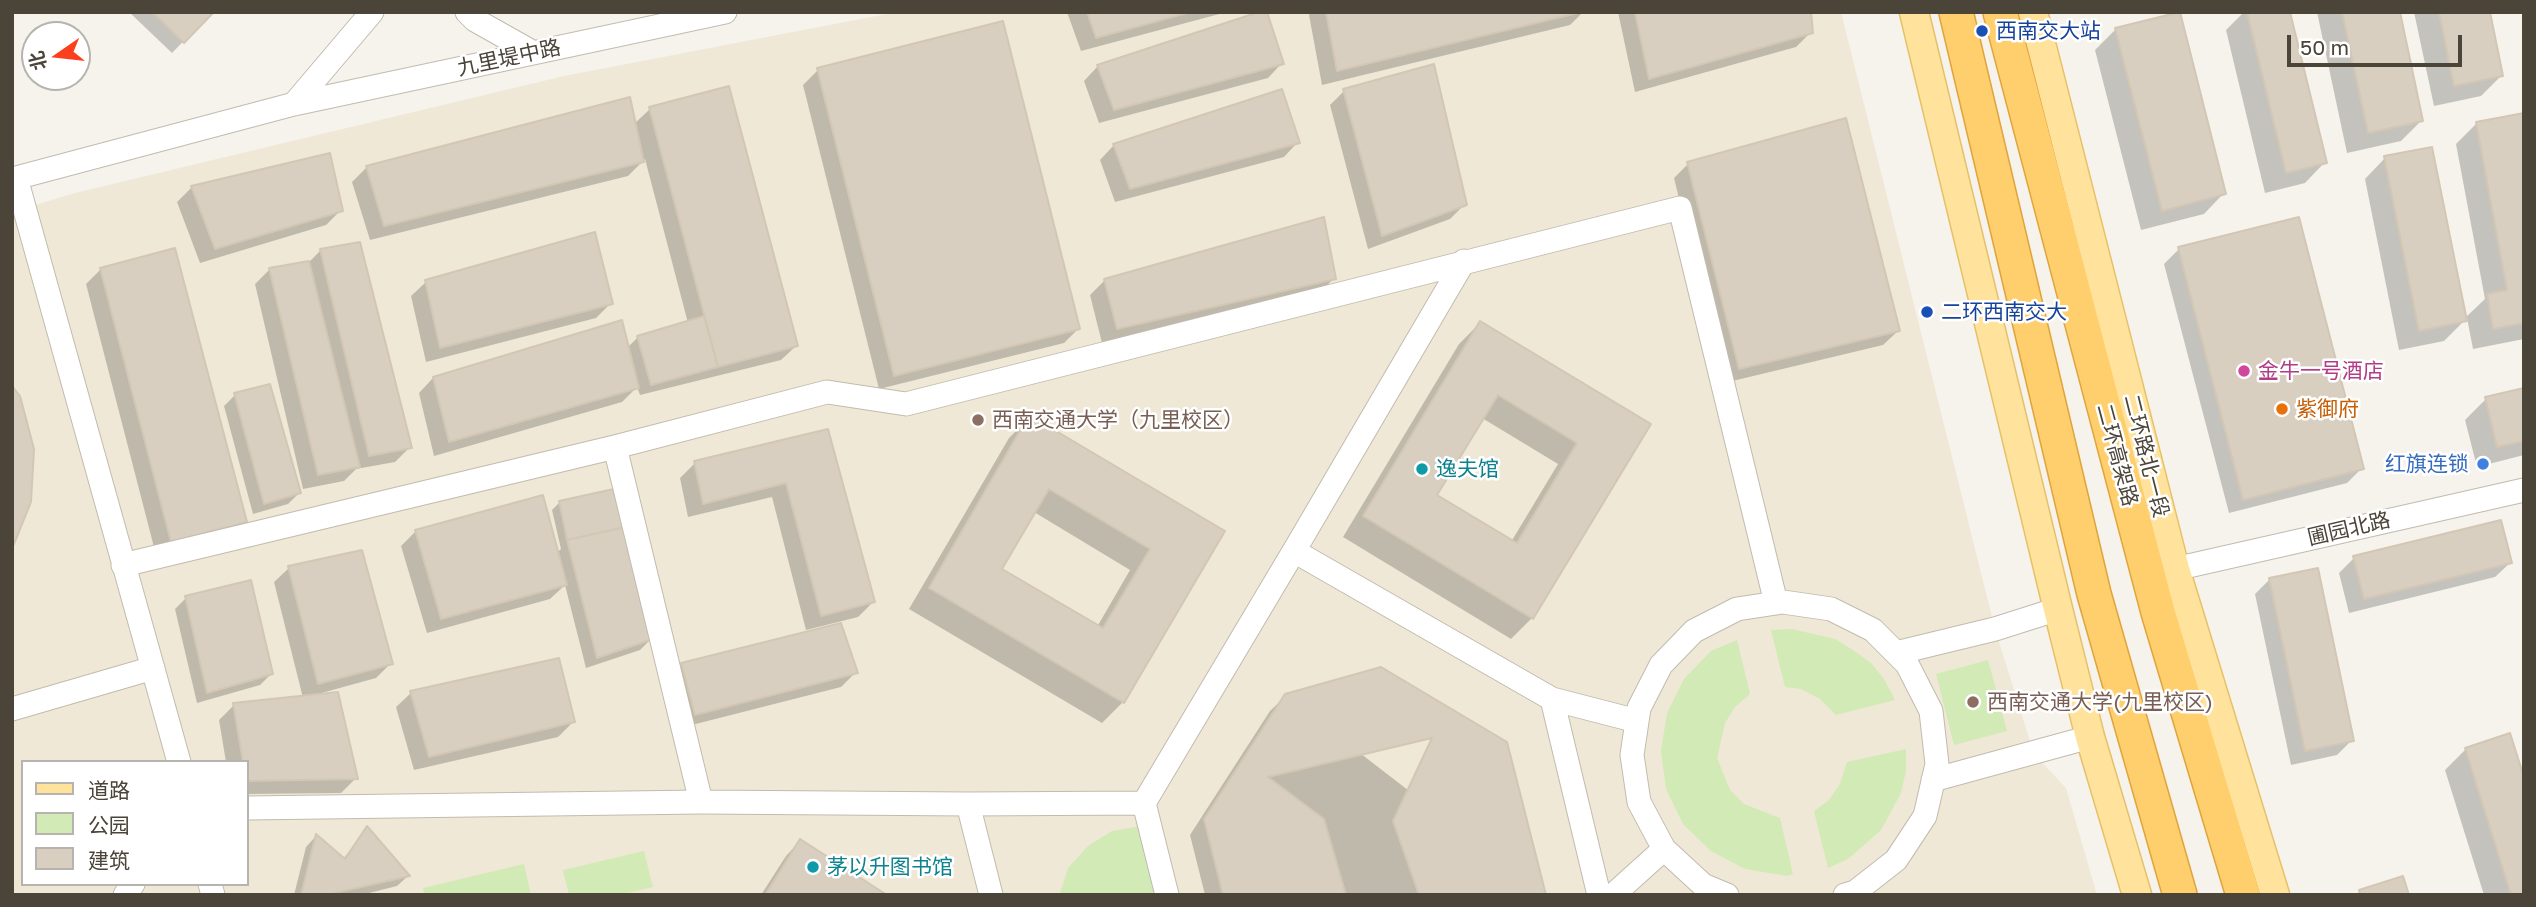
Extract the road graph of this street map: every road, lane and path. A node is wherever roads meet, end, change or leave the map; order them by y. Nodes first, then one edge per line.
1 (372, 12) edge
2 (467, 12) edge
3 (725, 12) edge
4 (1914, 12) edge
5 (1956, 12) edge
6 (2000, 12) edge
7 (2033, 12) edge
8 (533, 52) junction
9 (293, 104) junction
10 (14, 179) edge
11 (1464, 261) junction
12 (615, 447) junction
13 (2524, 490) edge
14 (1294, 551) junction
15 (123, 565) junction
16 (2175, 569) junction
17 (1776, 603) junction
18 (2058, 609) junction
19 (1896, 653) junction
20 (153, 668) junction
21 (1552, 699) junction
22 (12, 709) edge
23 (1637, 722) junction
24 (2090, 737) junction
25 (178, 760) edge
26 (1933, 780) junction
27 (701, 802) junction
28 (1144, 803) junction
29 (968, 804) junction
30 (248, 808) edge
31 (1664, 849) junction
32 (991, 895) edge
33 (1167, 895) edge
34 (1600, 895) edge
35 (1613, 895) edge
36 (1727, 895) edge
37 (1845, 895) edge
38 (2137, 895) edge
39 (2180, 895) edge
40 (2243, 895) edge
41 (2275, 895) edge

1 - 9 street
2 - 8 street
3 - 8 street, 九里堤中路
4 - 18 main road
5 - 39 highway
6 - 40 highway, 二环高架路
7 - 16 main road, 二环路北一段
8 - 9 street, 九里堤中路
9 - 10 street, 九里堤中路
10 - 15 street
11 - 12 street
11 - 14 street
11 - 17 street
12 - 15 street
12 - 27 street
13 - 16 street, 圃园北路
14 - 21 street
14 - 28 street
15 - 20 street
16 - 41 main road, 二环路北一段
17 - 19 street
17 - 23 street
18 - 19 street
18 - 24 main road
19 - 26 street
20 - 22 street
20 - 25 street
21 - 23 street
21 - 34 street
23 - 31 street
24 - 26 street
24 - 38 main road
26 - 37 street
27 - 29 street
27 - 30 street
28 - 29 street
28 - 33 street
29 - 32 street
31 - 35 street
31 - 36 street

